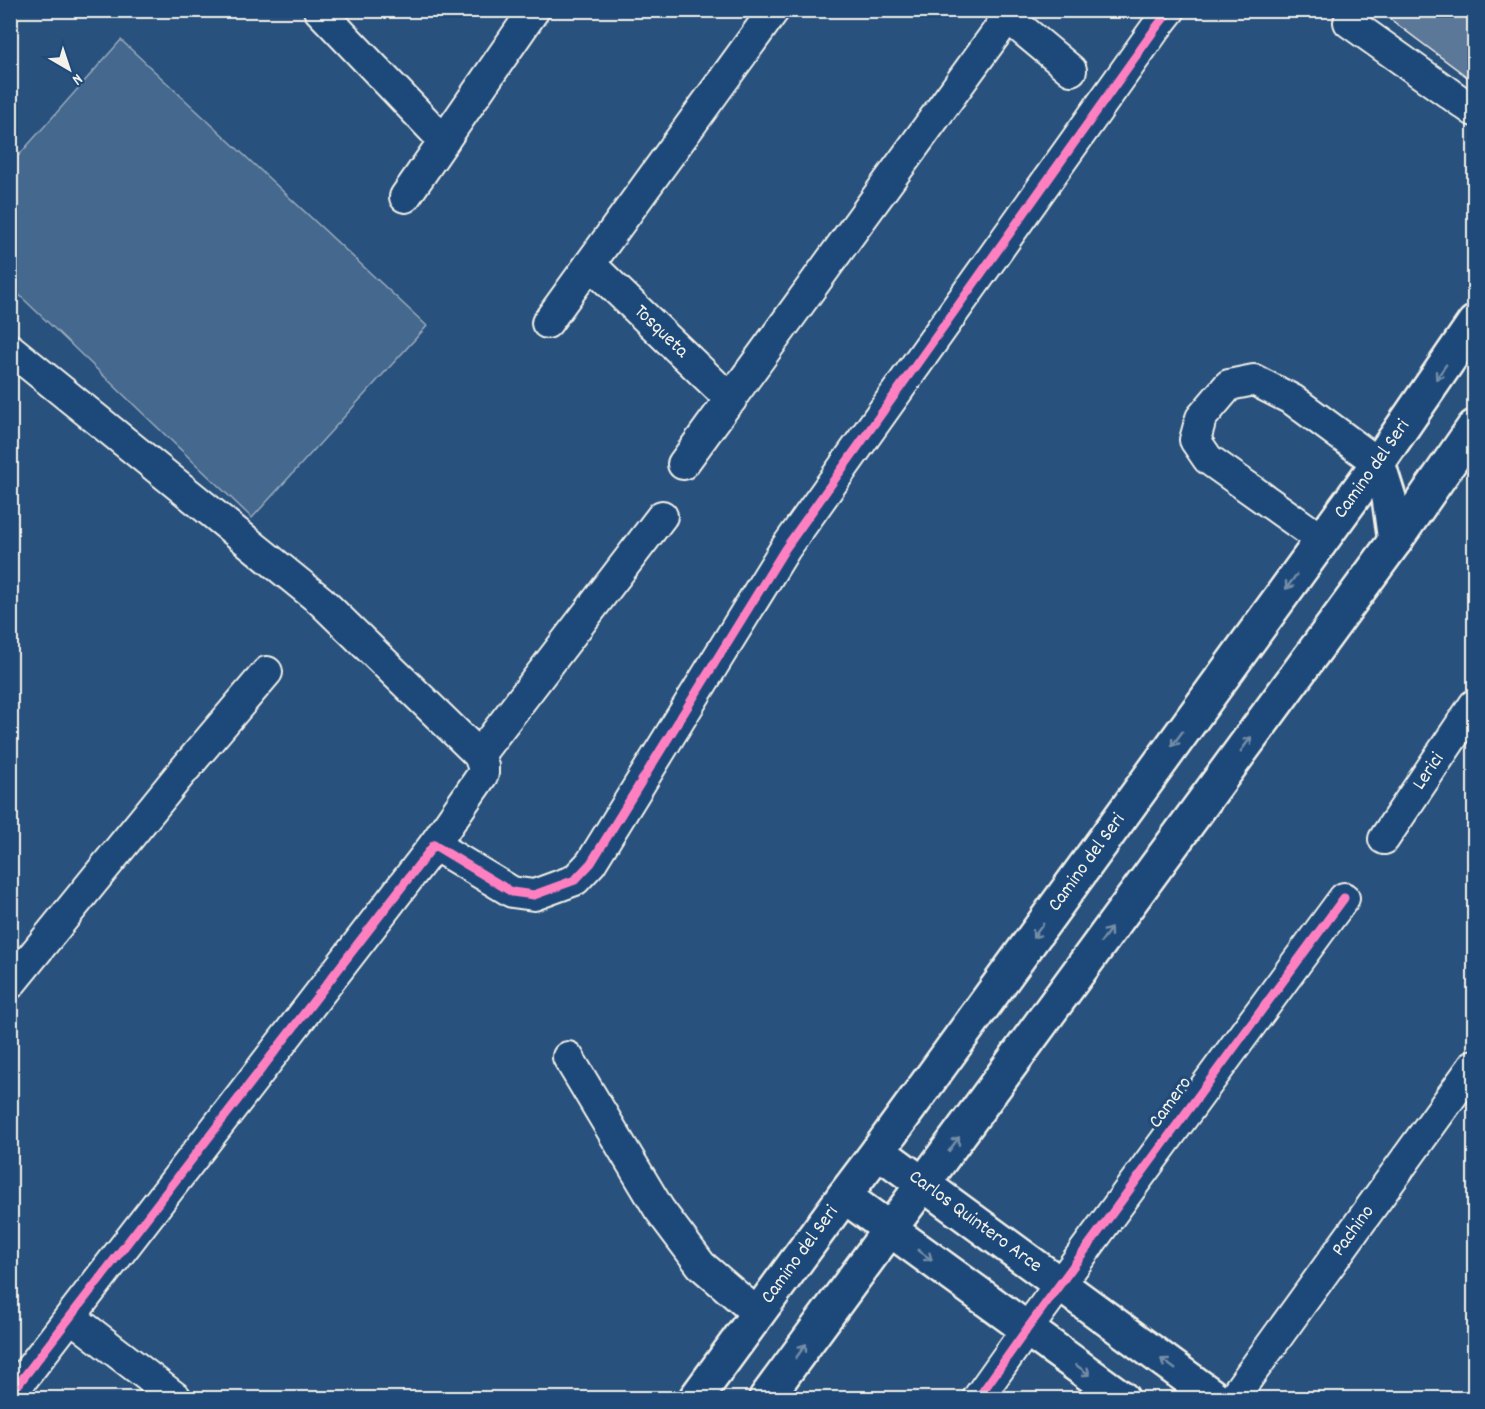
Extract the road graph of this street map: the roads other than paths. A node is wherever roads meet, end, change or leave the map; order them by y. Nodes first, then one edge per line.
1 (319, 10) edge
2 (534, 10) edge
3 (774, 10) edge
4 (1170, 10) edge
5 (1007, 13) edge
6 (1349, 22) dead end
7 (1071, 70) dead end
8 (1474, 111) edge
9 (444, 141) junction
10 (405, 197) dead end
11 (590, 264) junction
12 (547, 323) dead end
13 (1474, 323) edge
14 (10, 349) edge
15 (731, 400) junction
16 (1474, 427) edge
17 (1378, 463) junction
18 (683, 464) dead end
19 (662, 516) dead end
20 (1322, 540) junction
21 (1395, 541) junction
22 (267, 672) dead end
23 (1474, 705) edge
24 (479, 755) junction
25 (1384, 839) dead end
26 (434, 845) junction
27 (1344, 898) dead end
28 (10, 984) edge
29 (568, 1057) dead end
30 (1474, 1065) edge
31 (878, 1152) junction
32 (924, 1185) junction
33 (844, 1196) junction
34 (891, 1230) junction
35 (1060, 1285) junction
36 (758, 1314) junction
37 (70, 1317) junction
38 (1027, 1329) junction
39 (10, 1395) edge
40 (176, 1398) edge
41 (696, 1398) edge
42 (766, 1398) edge
43 (978, 1398) edge
44 (1122, 1398) edge
45 (1215, 1398) edge
46 (1233, 1398) edge

1 - 9 street
2 - 9 street
3 - 11 street
4 - 26 street
5 - 7 street
5 - 15 street
6 - 8 street
9 - 10 street
11 - 12 street
11 - 15 street, Tosqueta
13 -> 17 main road, Camino del Seri
14 - 24 street
15 - 18 street
16 - 21 main road
17 - 20 main road, Camino del Seri
17 - 20 street
17 - 21 main road
19 - 24 street
20 -> 31 main road, Camino del Seri
32 -> 21 main road
22 - 28 street
23 - 25 street, Lerici
24 - 26 street
26 - 37 street
27 - 35 street, Camero
29 - 36 street
30 - 46 street, Pachino
31 - 32 main road, Carlos Quintero Arce
31 - 33 main road, Camino del Seri
32 - 34 main road
32 - 35 main road, Carlos Quintero Arce
33 - 34 main road
33 - 36 main road, Camino del Seri
34 -> 38 main road
42 -> 34 main road
35 - 38 street, Camero
45 -> 35 main road, Carlos Quintero Arce
36 - 41 main road, Camino del Seri
37 - 39 street
37 - 40 street
38 - 43 street, Camero
38 -> 44 main road

